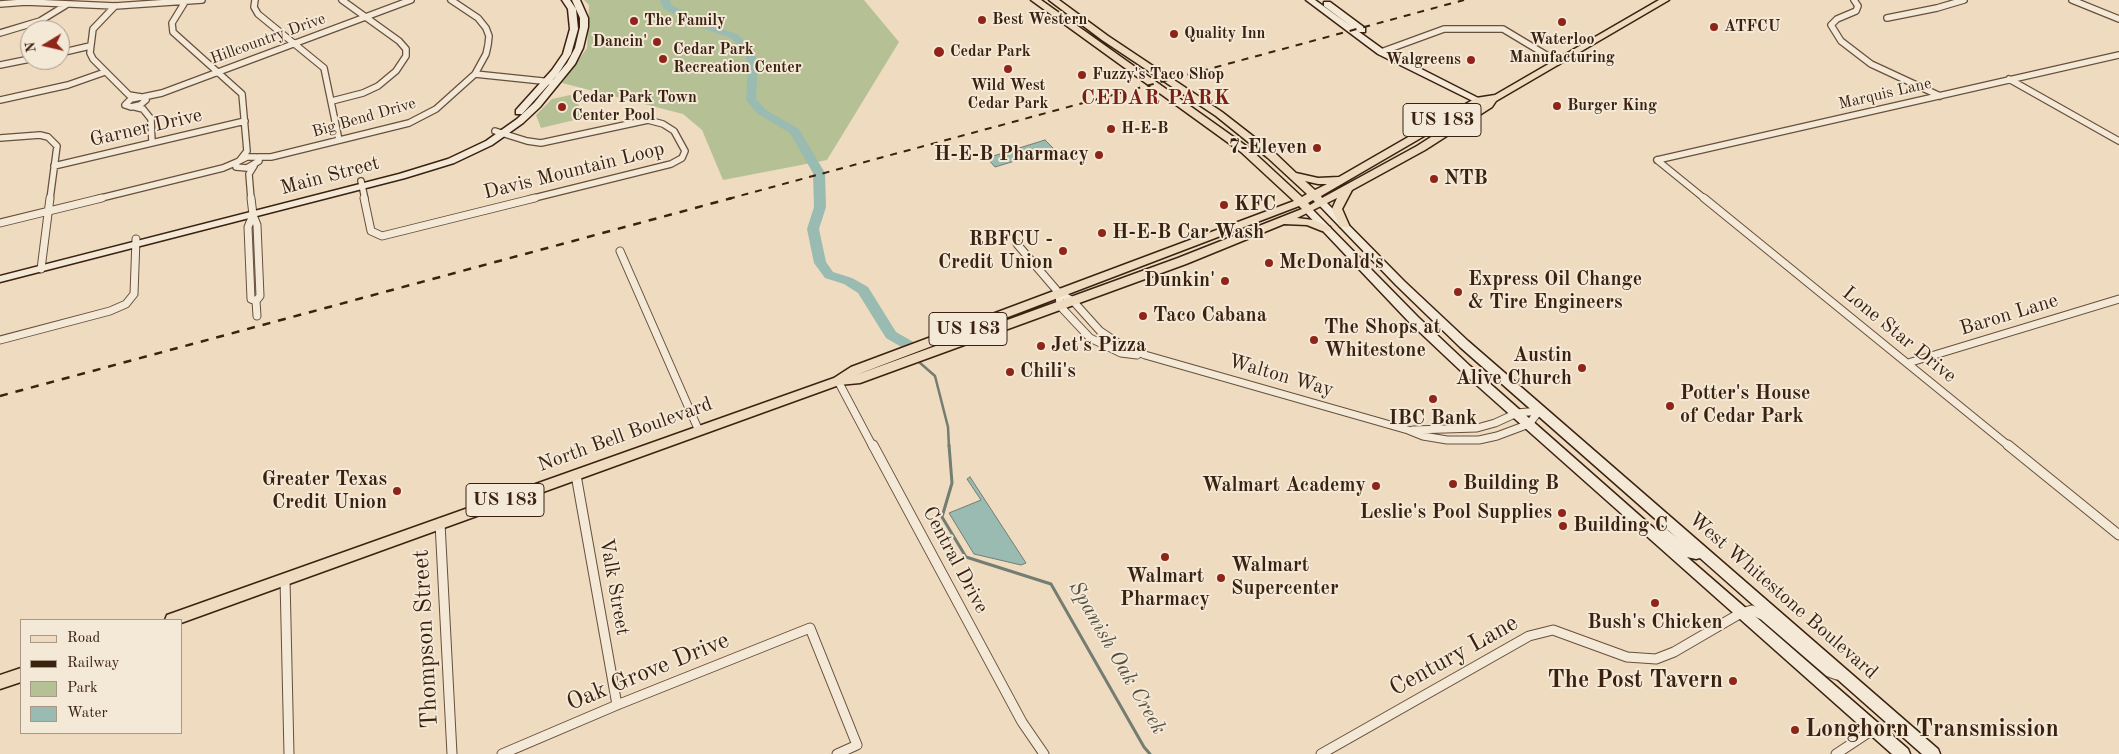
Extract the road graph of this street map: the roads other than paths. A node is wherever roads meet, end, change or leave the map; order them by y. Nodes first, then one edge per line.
1 (202, 0) edge
2 (255, 0) edge
3 (342, 0) edge
4 (411, 0) edge
5 (451, 0) edge
6 (566, 0) edge
7 (1035, 0) edge
8 (1053, 0) edge
9 (1310, 0) edge
10 (1322, 0) edge
11 (1665, 0) edge
12 (1854, 0) edge
13 (1964, 0) edge
14 (2072, 0) edge
15 (185, 2) junction
16 (0, 4) edge
17 (66, 5) junction
18 (576, 5) edge
19 (115, 6) junction
20 (366, 17) junction
21 (1887, 18) dead end
22 (2119, 19) edge
23 (0, 33) edge
24 (294, 44) junction
25 (90, 46) junction
26 (1391, 49) junction
27 (70, 51) edge
28 (1381, 52) junction
29 (2119, 55) edge
30 (20, 61) edge
31 (1558, 62) junction
32 (0, 65) edge
33 (105, 72) junction
34 (218, 72) junction
35 (475, 74) junction
36 (2009, 79) junction
37 (552, 82) junction
38 (129, 95) junction
39 (1940, 96) junction
40 (0, 100) edge
41 (1479, 100) junction
42 (332, 101) junction
43 (126, 102) junction
44 (143, 102) junction
45 (1490, 102) junction
46 (245, 122) junction
47 (499, 132) junction
48 (0, 138) edge
49 (339, 140) junction
50 (2119, 141) edge
51 (152, 143) junction
52 (247, 151) junction
53 (1657, 160) joint
54 (256, 161) junction
55 (239, 165) junction
56 (54, 166) junction
57 (249, 174) junction
58 (1275, 176) junction
59 (1294, 176) junction
60 (362, 184) junction
61 (1346, 184) junction
62 (1318, 199) junction
63 (1304, 206) junction
64 (49, 211) junction
65 (252, 212) junction
66 (1263, 216) junction
67 (0, 222) edge
68 (1279, 222) junction
69 (1344, 224) junction
70 (1326, 229) junction
71 (136, 242) junction
72 (1017, 244) dead end
73 (620, 251) dead end
74 (41, 266) junction
75 (0, 273) edge
76 (0, 279) edge
77 (2119, 299) edge
78 (1060, 300) junction
79 (1073, 301) junction
80 (257, 316) dead end
81 (0, 340) edge
82 (1145, 355) junction
83 (1908, 363) junction
84 (838, 381) junction
85 (1539, 411) junction
86 (1517, 413) junction
87 (1529, 424) junction
88 (1408, 430) junction
89 (699, 431) junction
90 (576, 475) junction
91 (1618, 504) junction
92 (440, 523) junction
93 (2119, 535) edge
94 (1701, 551) junction
95 (285, 579) junction
96 (1741, 613) junction
97 (175, 619) edge
98 (20, 674) edge
99 (1846, 678) junction
100 (0, 682) edge
101 (617, 705) junction
102 (1874, 729) junction
103 (289, 754) edge
104 (452, 754) edge
105 (502, 754) edge
106 (837, 754) edge
107 (1044, 754) edge
108 (1321, 754) edge
109 (1836, 754) edge
110 (1903, 754) edge
111 (1934, 754) edge

1 - 15 street
2 - 24 street
3 - 20 street
4 - 20 street, Hillcountry Drive
5 - 35 street, Big Bend Drive
6 - 18 main road, Main Street
7 - 58 main road
8 - 59 main road
9 - 28 main road
10 - 26 main road
11 - 31 main road, North Bell Boulevard / US 183
12 - 39 street
13 - 21 street
14 - 22 street
15 - 19 street
15 - 34 street
16 - 17 street
17 - 19 street
17 - 23 street
18 - 37 main road, Main Street
19 - 25 street
20 - 24 street, Hillcountry Drive
20 - 42 street
24 - 34 street, Hillcountry Drive
24 - 42 street
25 - 27 street
25 - 33 street
26 - 28 street
26 - 31 street
26 - 45 main road
28 - 41 main road
29 - 36 street, Marquis Lane
30 - 32 street
31 - 45 main road, North Bell Boulevard / US 183
33 - 38 street
33 - 40 street
34 - 44 street, Hillcountry Drive
34 - 46 street
35 - 37 street
35 - 49 street, Big Bend Drive
36 - 39 street, Marquis Lane
36 - 50 street
37 - 47 main road, Main Street
38 - 43 street
38 - 44 street
39 - 53 street, Marquis Lane
41 - 45 main road, North Bell Boulevard / US 183
41 - 61 main road, North Bell Boulevard / US 183
42 - 49 street
43 - 44 street, Hillcountry Drive
43 - 44 street
44 - 51 street
45 - 61 main road, North Bell Boulevard / US 183
46 - 51 street, Garner Drive
46 - 52 street
47 - 60 main road, Main Street
47 - 60 street, Davis Mountain Loop
48 - 56 street
49 - 54 street, Big Bend Drive
51 - 56 street, Garner Drive
52 - 54 street
52 - 55 street
53 - 83 street, Lone Star Drive
54 - 55 street
54 - 55 street
54 - 57 street
55 - 57 street
55 - 64 street
56 - 64 street
57 - 65 street
58 - 63 main road
58 - 66 main road
59 - 61 main road
59 - 62 main road
60 - 65 main road, Main Street
61 - 62 main road, North Bell Boulevard / US 183
61 - 69 main road
62 - 63 main road, North Bell Boulevard / US 183
62 - 69 main road, West Whitestone Boulevard
63 - 66 main road, North Bell Boulevard / US 183
63 - 68 main road, North Bell Boulevard / US 183
63 - 70 main road, West Whitestone Boulevard
64 - 67 street
64 - 74 street
65 - 71 main road, Main Street
65 - 80 street
66 - 78 main road, North Bell Boulevard / US 183
68 - 70 main road
68 - 79 main road, North Bell Boulevard / US 183
69 - 85 main road, West Whitestone Boulevard
70 - 86 main road, West Whitestone Boulevard
71 - 74 main road, Main Street
71 - 81 street
72 - 78 street, Walton Way
73 - 89 street
74 - 75 main road, Main Street
74 - 76 main road, Main Street
77 - 83 street, Baron Lane
78 - 79 main road, North Bell Boulevard / US 183
78 - 82 street, Walton Way
78 - 84 main road, North Bell Boulevard / US 183
79 - 82 street, Walton Way
82 - 88 street, Walton Way
83 - 93 street, Lone Star Drive
84 - 89 main road, North Bell Boulevard / US 183
84 - 107 street, Central Drive
85 - 86 street, Walton Way
85 - 87 street
85 - 94 main road, West Whitestone Boulevard
86 - 87 main road, West Whitestone Boulevard
86 - 88 street, Walton Way
87 - 88 street, Walton Way
87 - 91 main road, West Whitestone Boulevard
89 - 90 main road, North Bell Boulevard / US 183
90 - 92 main road, North Bell Boulevard / US 183
90 - 101 street, Valk Street
91 - 94 main road
91 - 96 main road, West Whitestone Boulevard
92 - 95 main road, North Bell Boulevard / US 183
92 - 104 street, Thompson Street
94 - 99 main road, West Whitestone Boulevard
95 - 97 main road, North Bell Boulevard / US 183
95 - 103 street
96 - 99 street
96 - 102 main road, West Whitestone Boulevard
96 - 108 street, Century Lane
98 - 100 main road
99 - 111 main road, West Whitestone Boulevard
101 - 105 street, Oak Grove Drive
101 - 106 street, Oak Grove Drive
102 - 109 street
102 - 110 main road, West Whitestone Boulevard

